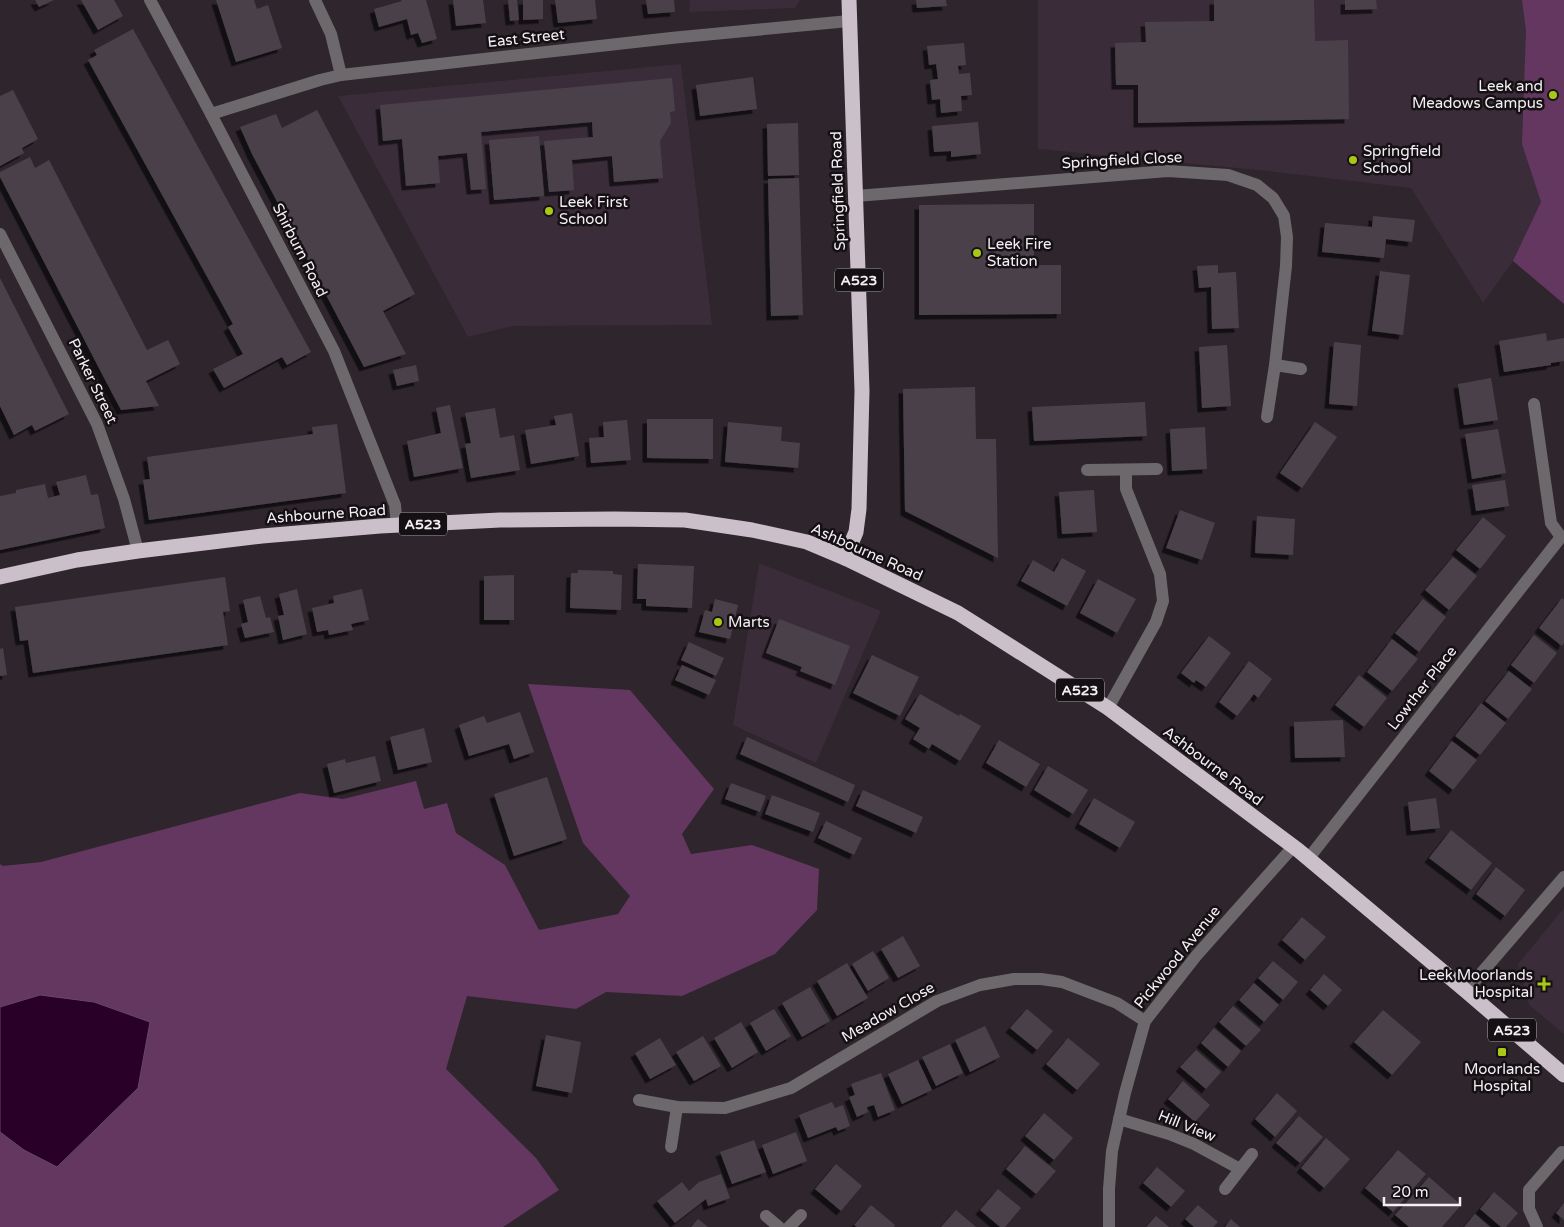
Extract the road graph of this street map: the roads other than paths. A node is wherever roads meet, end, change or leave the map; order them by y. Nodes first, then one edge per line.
1 (150, 0) edge
2 (315, 0) edge
3 (848, 0) edge
4 (849, 21) junction
5 (341, 75) junction
6 (211, 114) junction
7 (856, 196) junction
8 (0, 234) edge
9 (1275, 364) junction
10 (1301, 369) dead end
11 (1534, 404) dead end
12 (1267, 417) dead end
13 (1157, 469) dead end
14 (1087, 470) dead end
15 (1126, 470) junction
16 (397, 526) junction
17 (1562, 537) edge
18 (138, 551) junction
19 (845, 558) junction
20 (0, 577) edge
21 (1108, 708) junction
22 (1293, 846) junction
23 (1308, 859) junction
24 (1564, 877) edge
25 (1466, 991) junction
26 (1144, 1021) junction
27 (1564, 1075) edge
28 (639, 1100) dead end
29 (677, 1107) junction
30 (1118, 1119) junction
31 (671, 1147) dead end
32 (1562, 1152) dead end
33 (1252, 1154) dead end
34 (1240, 1169) junction
35 (1224, 1189) dead end
36 (801, 1215) dead end
37 (766, 1216) dead end
38 (779, 1227) edge
39 (789, 1227) edge
40 (1109, 1227) edge
41 (1537, 1227) edge

1 - 6 street, Shirburn Road
2 - 5 street
3 - 4 highway, Springfield Road / A523
4 - 5 street, East Street
4 - 7 highway, Springfield Road / A523
5 - 6 street, East Street
6 - 16 street, Shirburn Road
7 - 9 street, Springfield Close
7 - 19 highway, Springfield Road / A523
8 - 18 street, Parker Street
9 - 10 street
9 - 12 street, Springfield Close
11 - 17 street, Lowther Place
13 - 15 street
14 - 15 street
15 - 21 street
16 - 18 highway, Ashbourne Road / A523
16 - 19 highway, Ashbourne Road / A523
17 - 23 street, Lowther Place
18 - 20 highway, Ashbourne Road / A523
19 - 21 highway, Ashbourne Road / A523
21 - 22 highway, Ashbourne Road / A523
22 - 23 highway, Ashbourne Road / A523
22 - 26 street, Pickwood Avenue
23 - 25 highway, Ashbourne Road / A523
24 - 25 street
25 - 27 highway, Ashbourne Road / A523
26 - 29 street, Meadow Close
26 - 30 street, Pickwood Avenue
28 - 29 street, Meadow Close
29 - 31 street
30 - 34 street, Hill View
30 - 40 street, Pickwood Avenue
32 - 41 street
33 - 34 street
34 - 35 street
36 - 39 street
37 - 38 street

